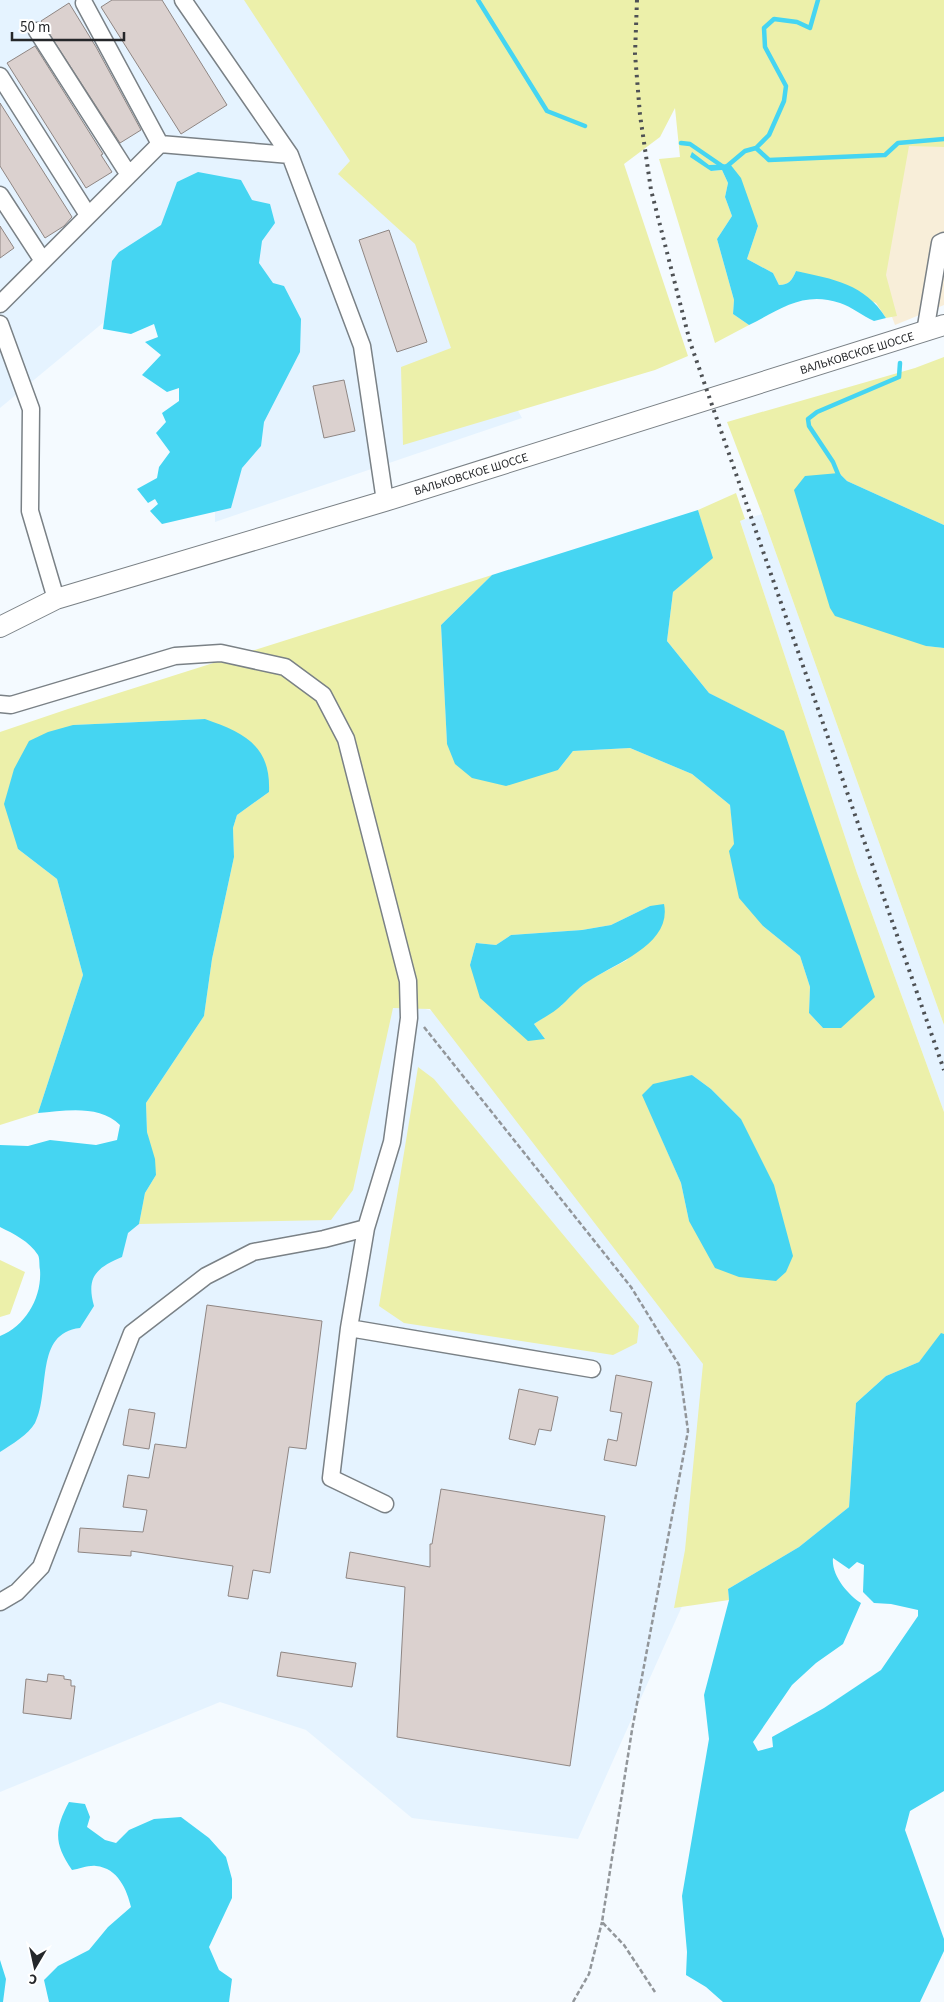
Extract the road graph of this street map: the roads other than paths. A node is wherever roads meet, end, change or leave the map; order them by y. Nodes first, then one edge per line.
1 (183, 0) edge
2 (84, 3) dead end
3 (37, 31) dead end
4 (0, 76) edge
5 (160, 144) junction
6 (290, 155) junction
7 (129, 175) junction
8 (0, 195) edge
9 (88, 215) junction
10 (944, 241) edge
11 (43, 261) junction
12 (0, 304) edge
13 (0, 324) edge
14 (935, 328) edge
15 (385, 501) junction
16 (56, 599) junction
17 (0, 627) edge
18 (0, 704) edge
19 (366, 1228) junction
20 (349, 1328) junction
21 (592, 1369) dead end
22 (385, 1504) dead end
23 (0, 1602) edge

1 - 6 lane
2 - 5 lane
3 - 7 lane
4 - 9 lane
5 - 6 lane
5 - 7 lane
6 - 15 lane
7 - 9 lane
8 - 11 lane
9 - 11 lane
10 - 14 lane
11 - 12 lane
13 - 16 lane
14 - 15 main road, ВАЛЬКОВСКОЕ ШОССЕ
15 - 16 main road, ВАЛЬКОВСКОЕ ШОССЕ
16 - 17 main road, ВАЛЬКОВСКОЕ ШОССЕ
18 - 19 lane
19 - 20 lane
19 - 23 lane
20 - 21 lane
20 - 22 lane

